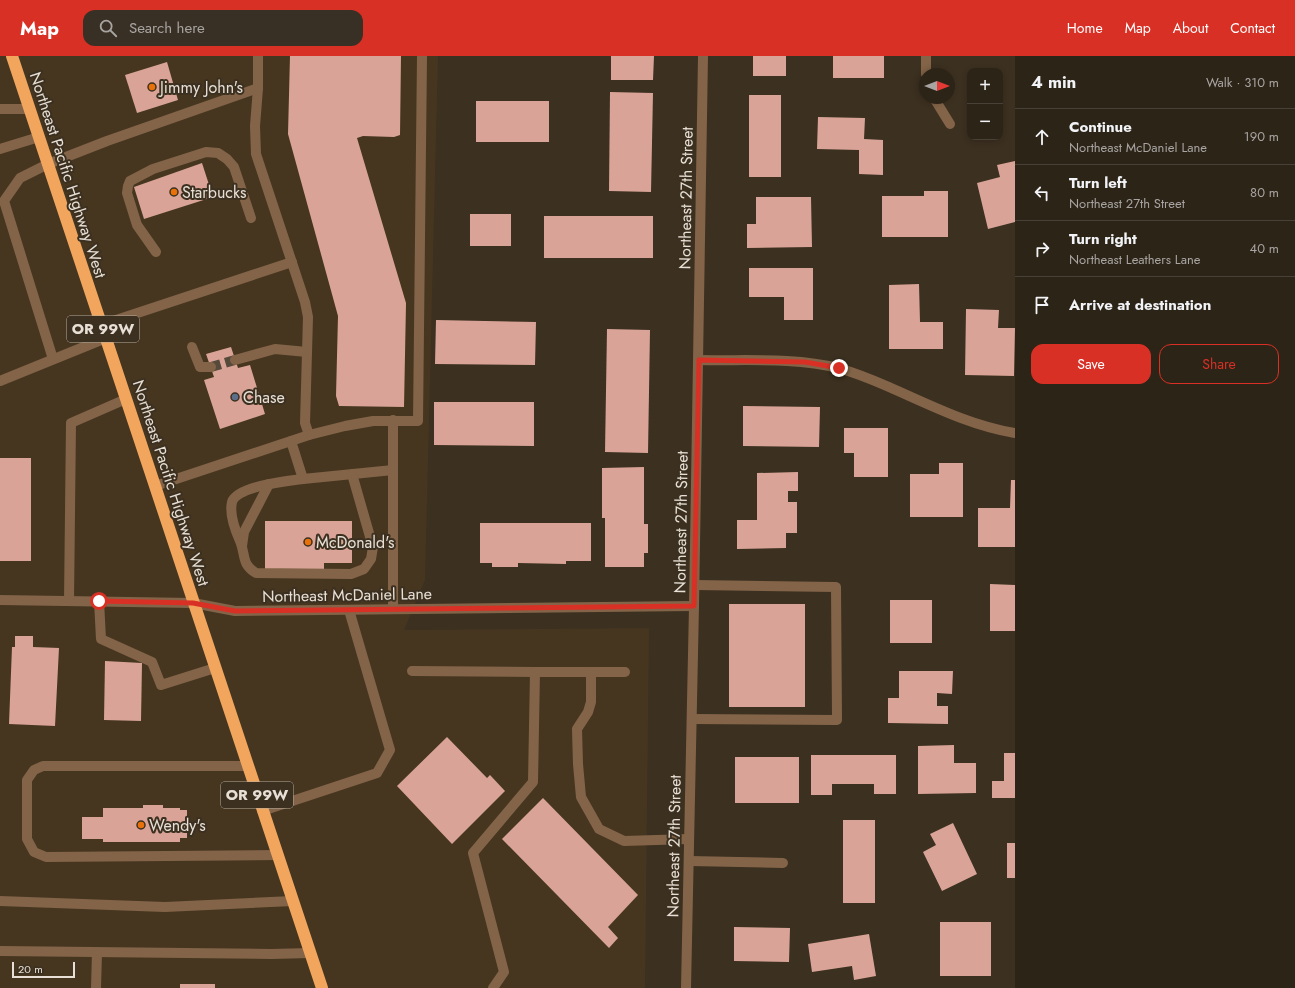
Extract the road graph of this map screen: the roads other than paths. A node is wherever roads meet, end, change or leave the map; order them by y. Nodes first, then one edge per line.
1 (12, 56) edge
2 (258, 56) edge
3 (422, 56) edge
4 (703, 56) edge
5 (926, 56) edge
6 (926, 68) edge
7 (258, 88) junction
8 (938, 104) edge
9 (0, 109) edge
10 (30, 109) junction
11 (950, 124) dead end
12 (39, 138) junction
13 (0, 149) edge
14 (48, 164) junction
15 (251, 218) dead end
16 (156, 252) dead end
17 (292, 262) junction
18 (101, 325) junction
19 (106, 338) junction
20 (192, 347) dead end
21 (307, 352) junction
22 (53, 359) junction
23 (235, 360) tunnel mouth
24 (699, 360) junction
25 (211, 367) dead end
26 (0, 381) edge
27 (126, 399) junction
28 (393, 420) junction
29 (1015, 433) edge
30 (309, 435) junction
31 (291, 441) junction
32 (393, 470) junction
33 (352, 474) junction
34 (303, 478) junction
35 (269, 484) junction
36 (154, 486) junction
37 (242, 546) junction
38 (695, 585) junction
39 (0, 600) edge
40 (69, 601) junction
41 (99, 601) junction
42 (193, 603) junction
43 (694, 606) junction
44 (393, 609) junction
45 (349, 610) junction
46 (215, 668) junction
47 (412, 671) dead end
48 (535, 672) junction
49 (591, 672) junction
50 (625, 672) dead end
51 (692, 719) junction
52 (247, 766) junction
53 (262, 811) junction
54 (689, 839) junction
55 (278, 855) junction
56 (689, 861) junction
57 (783, 863) dead end
58 (0, 901) edge
59 (293, 901) junction
60 (0, 951) edge
61 (97, 952) junction
62 (310, 953) junction
63 (96, 988) edge
64 (322, 988) edge
65 (493, 988) edge
66 (686, 988) edge

1 - 10 highway, Northeast Pacific Highway West / OR 99W
2 - 7 street
3 - 28 street
4 - 24 street, Northeast 27th Street
5 - 6 street
7 - 14 street
7 - 17 street
8 - 11 street
9 - 10 street
10 - 12 highway, Northeast Pacific Highway West / OR 99W
12 - 13 street
12 - 14 highway, Northeast Pacific Highway West / OR 99W
14 - 18 highway, Northeast Pacific Highway West / OR 99W
14 - 22 street
15 - 16 street
17 - 18 street
17 - 21 street
18 - 19 highway, Northeast Pacific Highway West / OR 99W
19 - 22 street
19 - 27 highway, Northeast Pacific Highway West / OR 99W
20 - 25 street
21 - 23 street
21 - 30 street
22 - 26 street
24 - 29 street
24 - 38 street, Northeast 27th Street
27 - 36 highway, Northeast Pacific Highway West / OR 99W
27 - 40 street
28 - 30 street
28 - 32 street
30 - 31 street
31 - 34 street
31 - 36 street
32 - 33 street
32 - 44 street
33 - 34 street
33 - 37 street
34 - 35 street
35 - 37 street
35 - 37 street
36 - 42 highway, Northeast Pacific Highway West / OR 99W
38 - 43 street, Northeast 27th Street
38 - 51 street
39 - 40 street, Northeast McDaniel Lane
40 - 41 street, Northeast McDaniel Lane
41 - 42 street, Northeast McDaniel Lane
41 - 46 street
42 - 45 street, Northeast McDaniel Lane
42 - 46 highway, Northeast Pacific Highway West / OR 99W
43 - 44 street, Northeast McDaniel Lane
43 - 51 street, Northeast 27th Street
44 - 45 street, Northeast McDaniel Lane
45 - 53 street
46 - 52 highway, Northeast Pacific Highway West / OR 99W
47 - 48 street
48 - 49 street
48 - 65 street
49 - 50 street
49 - 54 street
51 - 54 street, Northeast 27th Street
52 - 53 highway, Northeast Pacific Highway West / OR 99W
52 - 55 street
53 - 55 highway, Northeast Pacific Highway West / OR 99W
54 - 56 street, Northeast 27th Street
55 - 59 highway, Northeast Pacific Highway West / OR 99W
56 - 57 street
56 - 66 street, Northeast 27th Street
58 - 59 street
59 - 62 highway, Northeast Pacific Highway West / OR 99W
60 - 61 street
61 - 62 street
61 - 63 street
62 - 64 highway, Northeast Pacific Highway West / OR 99W

